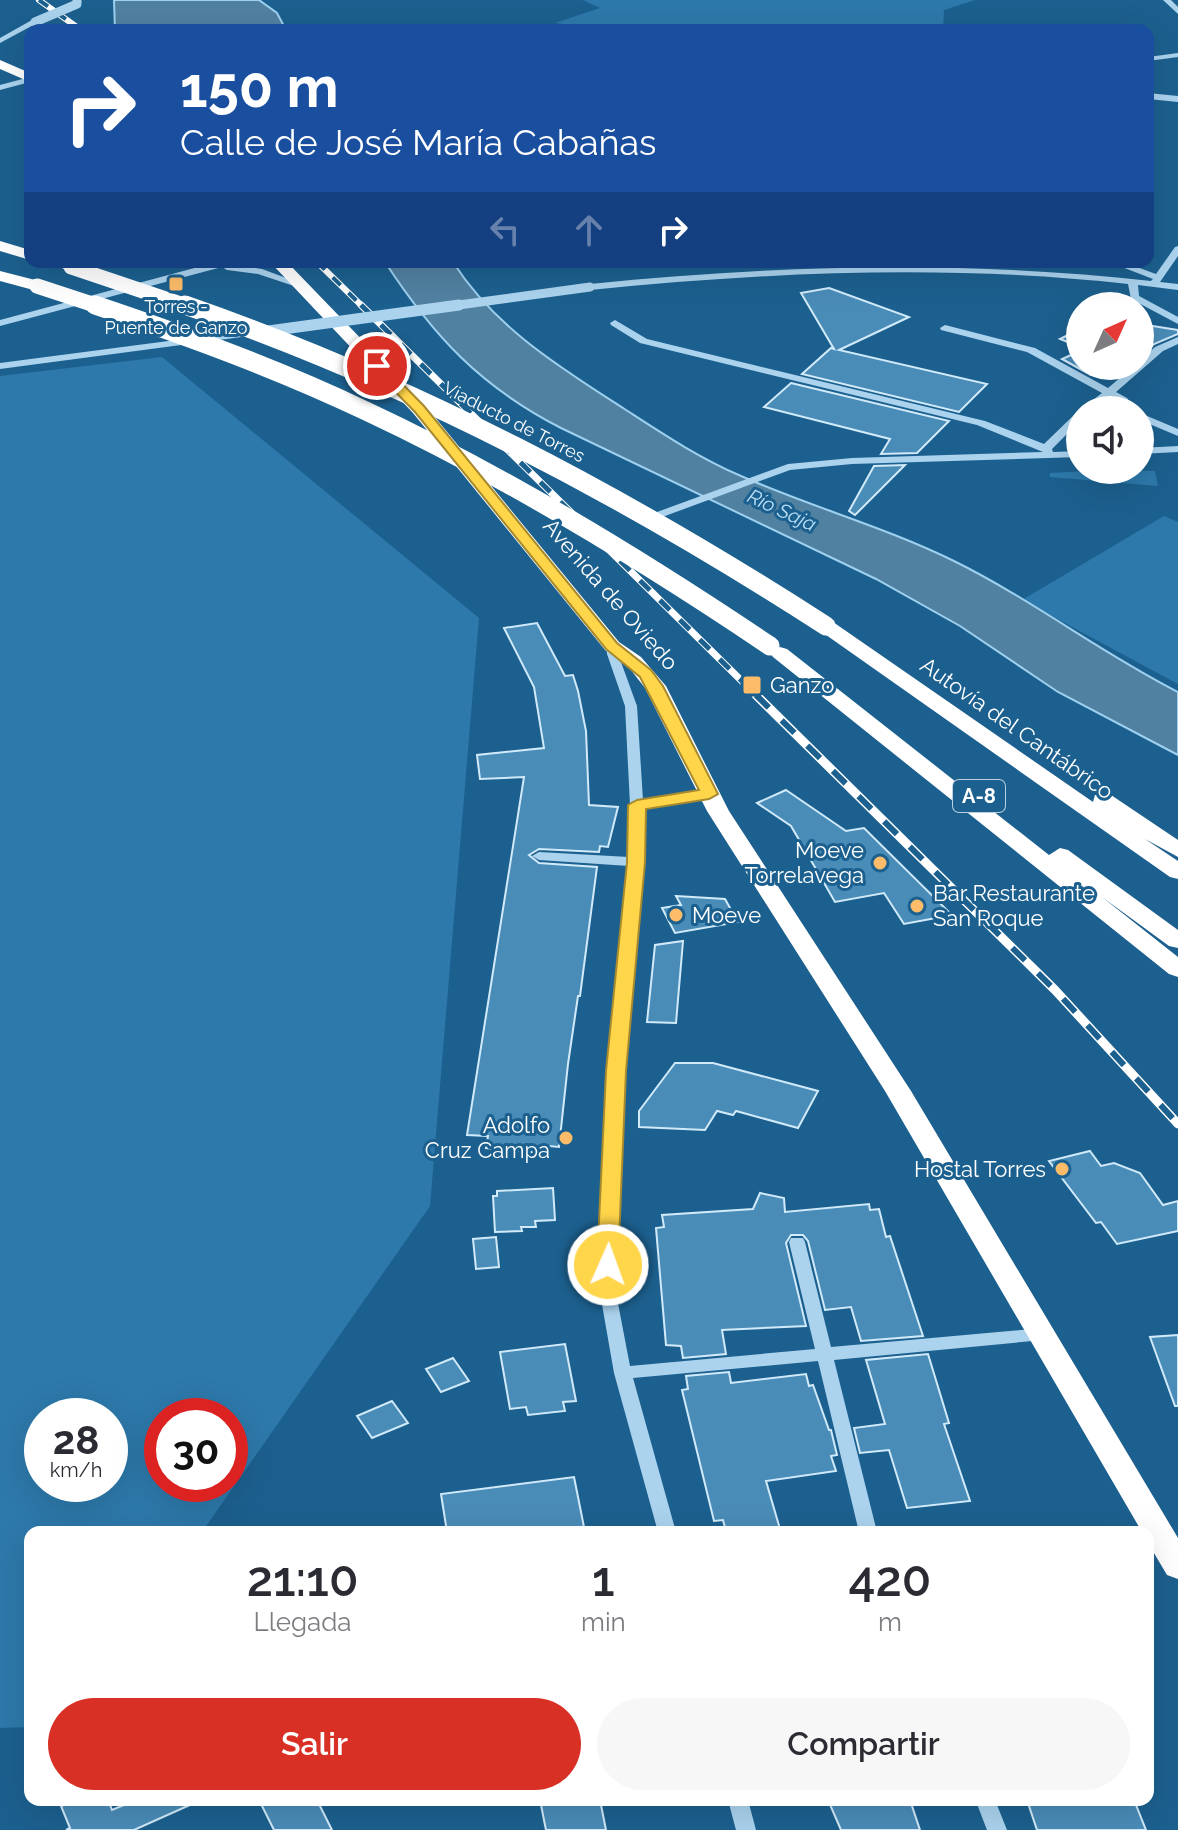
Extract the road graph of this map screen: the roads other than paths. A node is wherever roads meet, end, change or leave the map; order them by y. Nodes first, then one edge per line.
1 (77, 0) edge
2 (1167, 0) edge
3 (1178, 12) edge
4 (30, 24) edge
5 (24, 26) joint
6 (0, 30) edge
7 (0, 41) edge
8 (1178, 55) edge
9 (1154, 58) edge
10 (0, 64) edge
11 (24, 76) edge
12 (24, 81) edge
13 (0, 88) edge
14 (1154, 97) edge
15 (1178, 99) edge
16 (0, 246) edge
17 (1178, 249) edge
18 (24, 253) edge
19 (76, 268) edge
20 (202, 268) edge
21 (236, 268) edge
22 (284, 268) edge
23 (1128, 268) edge
24 (0, 276) edge
25 (1157, 281) junction
26 (1133, 282) junction
27 (300, 285) junction
28 (1178, 287) edge
29 (1178, 321) edge
30 (0, 323) edge
31 (615, 323) dead end
32 (945, 328) dead end
33 (1178, 340) edge
34 (0, 366) edge
35 (1110, 392) junction
36 (1104, 396) edge
37 (1116, 396) edge
38 (1154, 422) edge
39 (1066, 431) edge
40 (1178, 433) edge
41 (1178, 449) edge
42 (1154, 450) edge
43 (1048, 452) junction
44 (1066, 453) edge
45 (642, 521) dead end
46 (826, 626) junction
47 (612, 646) junction
48 (775, 649) junction
49 (709, 794) junction
50 (637, 805) junction
51 (1178, 850) edge
52 (539, 856) dead end
53 (636, 862) junction
54 (1178, 872) edge
55 (1178, 941) edge
56 (1178, 969) edge
57 (797, 1242) dead end
58 (1043, 1334) junction
59 (825, 1354) junction
60 (623, 1373) junction
61 (665, 1526) edge
62 (867, 1526) edge
63 (1178, 1566) edge
64 (740, 1806) edge
65 (988, 1806) edge
66 (746, 1830) edge
67 (997, 1830) edge

1 - 4 street, bridge
2 - 3 street
5 - 6 street
5 - 7 street
8 - 9 street
10 - 11 highway
12 - 13 street
14 - 15 street
16 - 18 highway
17 - 25 street
19 - 46 highway, Viaducto de Torres / A-8, bridge
20 - 30 street
21 - 27 street
22 - 27 highway, Avenida de Oviedo
23 - 25 street
24 - 48 highway, A-8, bridge
25 - 26 street
25 - 28 street
26 - 29 street
26 - 34 street, bridge
27 - 47 highway, Avenida de Oviedo
31 - 43 street
32 - 35 street
33 - 35 street
35 - 36 street
35 - 37 street
38 - 40 street
39 - 43 street
41 - 42 street
43 - 44 street
43 - 45 street
46 - 51 highway
46 - 54 highway, Autovía del Cantábrico / A-8
47 - 49 highway, Avenida de Oviedo
47 - 50 street
48 - 55 highway, A-8
48 - 56 highway
49 - 50 street
49 - 58 highway, Avenida de Oviedo
50 - 53 street
52 - 53 street
53 - 60 street
57 - 59 street
58 - 59 street
58 - 63 highway, Avenida de Oviedo
59 - 60 street
59 - 62 street
60 - 61 street
64 - 66 street
65 - 67 street

